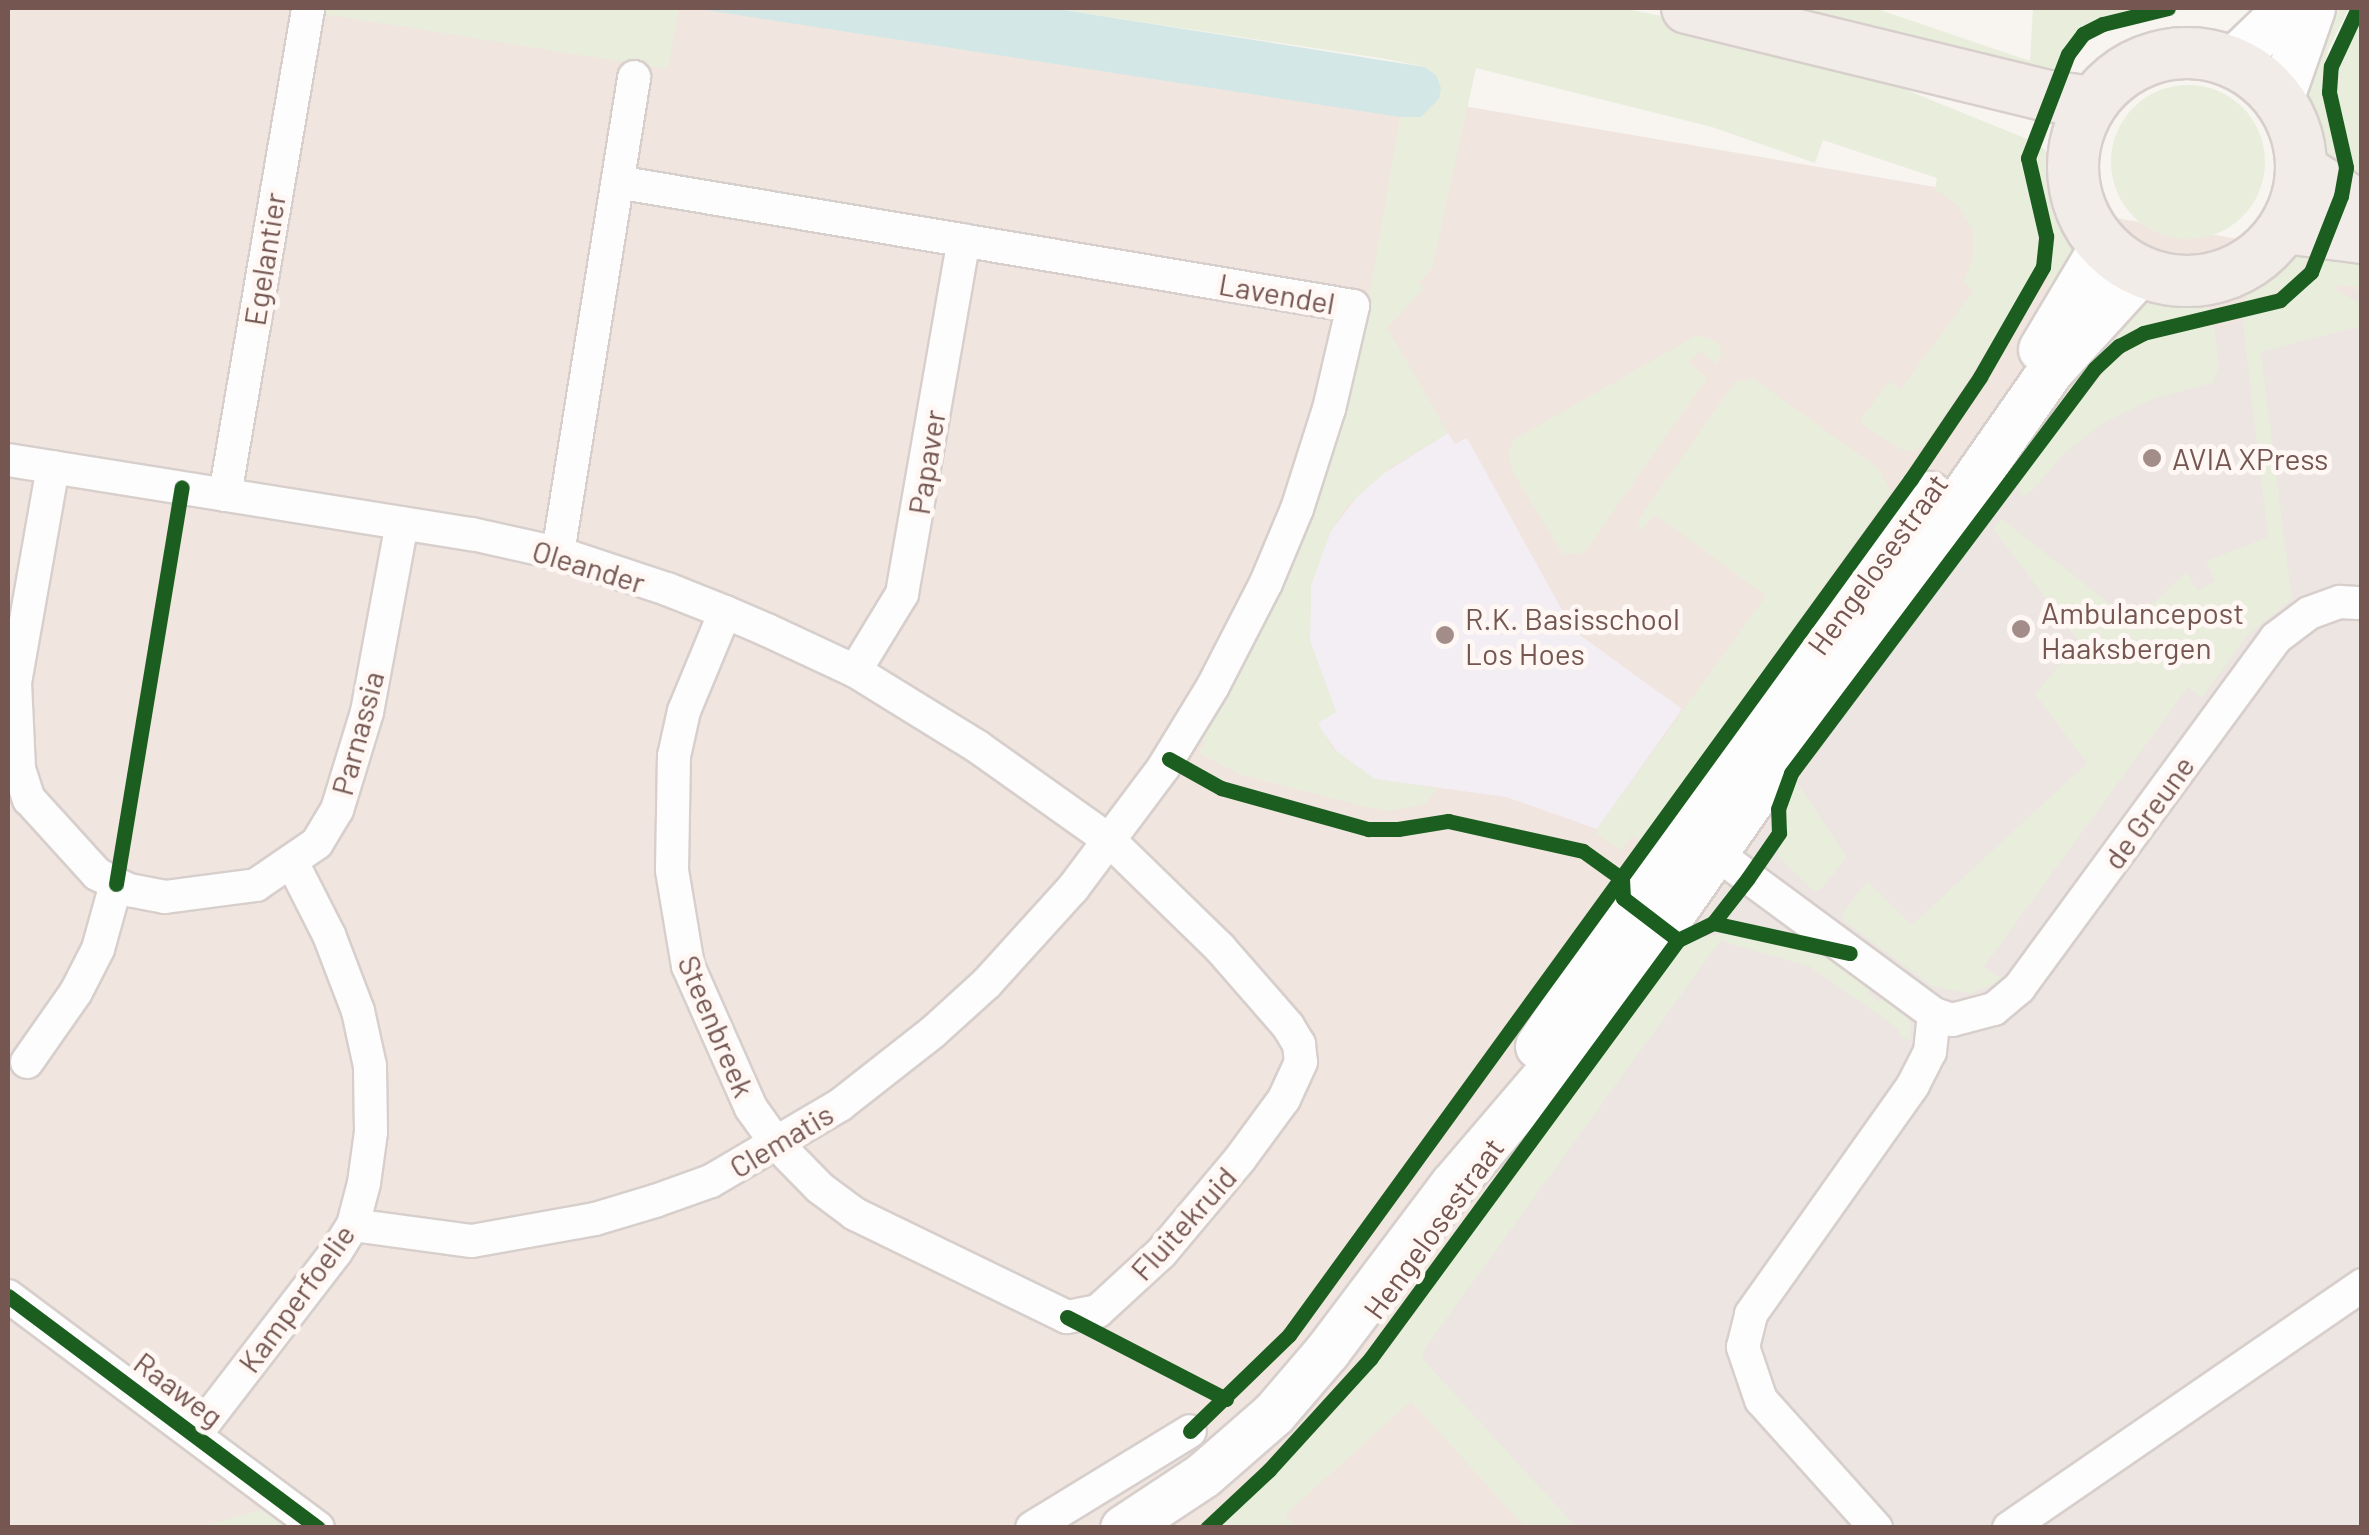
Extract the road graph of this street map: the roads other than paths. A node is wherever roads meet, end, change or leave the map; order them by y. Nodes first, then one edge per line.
1 (1688, 8) edge
2 (2286, 8) edge
3 (2312, 8) edge
4 (305, 13) edge
5 (1875, 56) junction
6 (2231, 62) junction
7 (634, 77) dead end
8 (2280, 100) junction
9 (2093, 102) junction
10 (2074, 148) junction
11 (2302, 170) junction
12 (618, 182) junction
13 (2362, 208) edge
14 (2285, 228) junction
15 (2362, 238) edge
16 (964, 240) junction
17 (2122, 258) junction
18 (8, 460) edge
19 (52, 466) junction
20 (225, 494) junction
21 (402, 523) junction
22 (558, 553) junction
23 (2362, 603) edge
24 (725, 612) junction
25 (855, 671) junction
26 (13, 771) edge
27 (1109, 840) junction
28 (1700, 841) junction
29 (293, 864) junction
30 (116, 884) junction
31 (1934, 1014) junction
32 (27, 1062) dead end
33 (776, 1143) junction
34 (353, 1226) junction
35 (2362, 1285) edge
36 (8, 1296) edge
37 (1190, 1432) dead end
38 (195, 1435) junction
39 (1115, 1475) junction
40 (1133, 1522) edge
41 (318, 1528) edge
42 (1032, 1528) edge
43 (1876, 1528) edge
44 (2009, 1528) edge

1 - 5 main road
2 - 6 main road
3 - 8 main road
4 - 20 street, Egelantier
5 - 9 main road
5 - 10 main road
6 - 8 main road
6 - 9 main road
7 - 12 street
8 - 11 main road
9 - 10 main road
10 - 17 main road
11 - 13 main road
11 - 14 main road
12 - 16 street, Lavendel
12 - 22 street
14 - 15 main road
14 - 17 main road
16 - 25 street, Papaver
16 - 27 street, Lavendel
17 - 28 main road, Hengelosestraat
18 - 19 street, Oleander
19 - 20 street, Oleander
19 - 26 street, Parnassia
20 - 21 street, Oleander
21 - 22 street, Oleander
21 - 29 street, Parnassia
22 - 24 street, Oleander
23 - 31 street, de Greune
24 - 25 street, Oleander
24 - 33 street, Steenbreek
25 - 27 street, Oleander
26 - 30 street, Parnassia
27 - 33 street, Clematis
27 - 33 street, Fluitekruid
28 - 31 street
28 - 40 main road, Hengelosestraat
29 - 30 street, Parnassia
29 - 34 street, Kamperfoelie
30 - 32 street
31 - 43 street
33 - 34 street, Clematis
34 - 38 street, Kamperfoelie
35 - 44 street
36 - 38 street, Raaweg
37 - 39 street
38 - 41 street, Raaweg
39 - 40 street, Hengelosestraat
39 - 42 street

